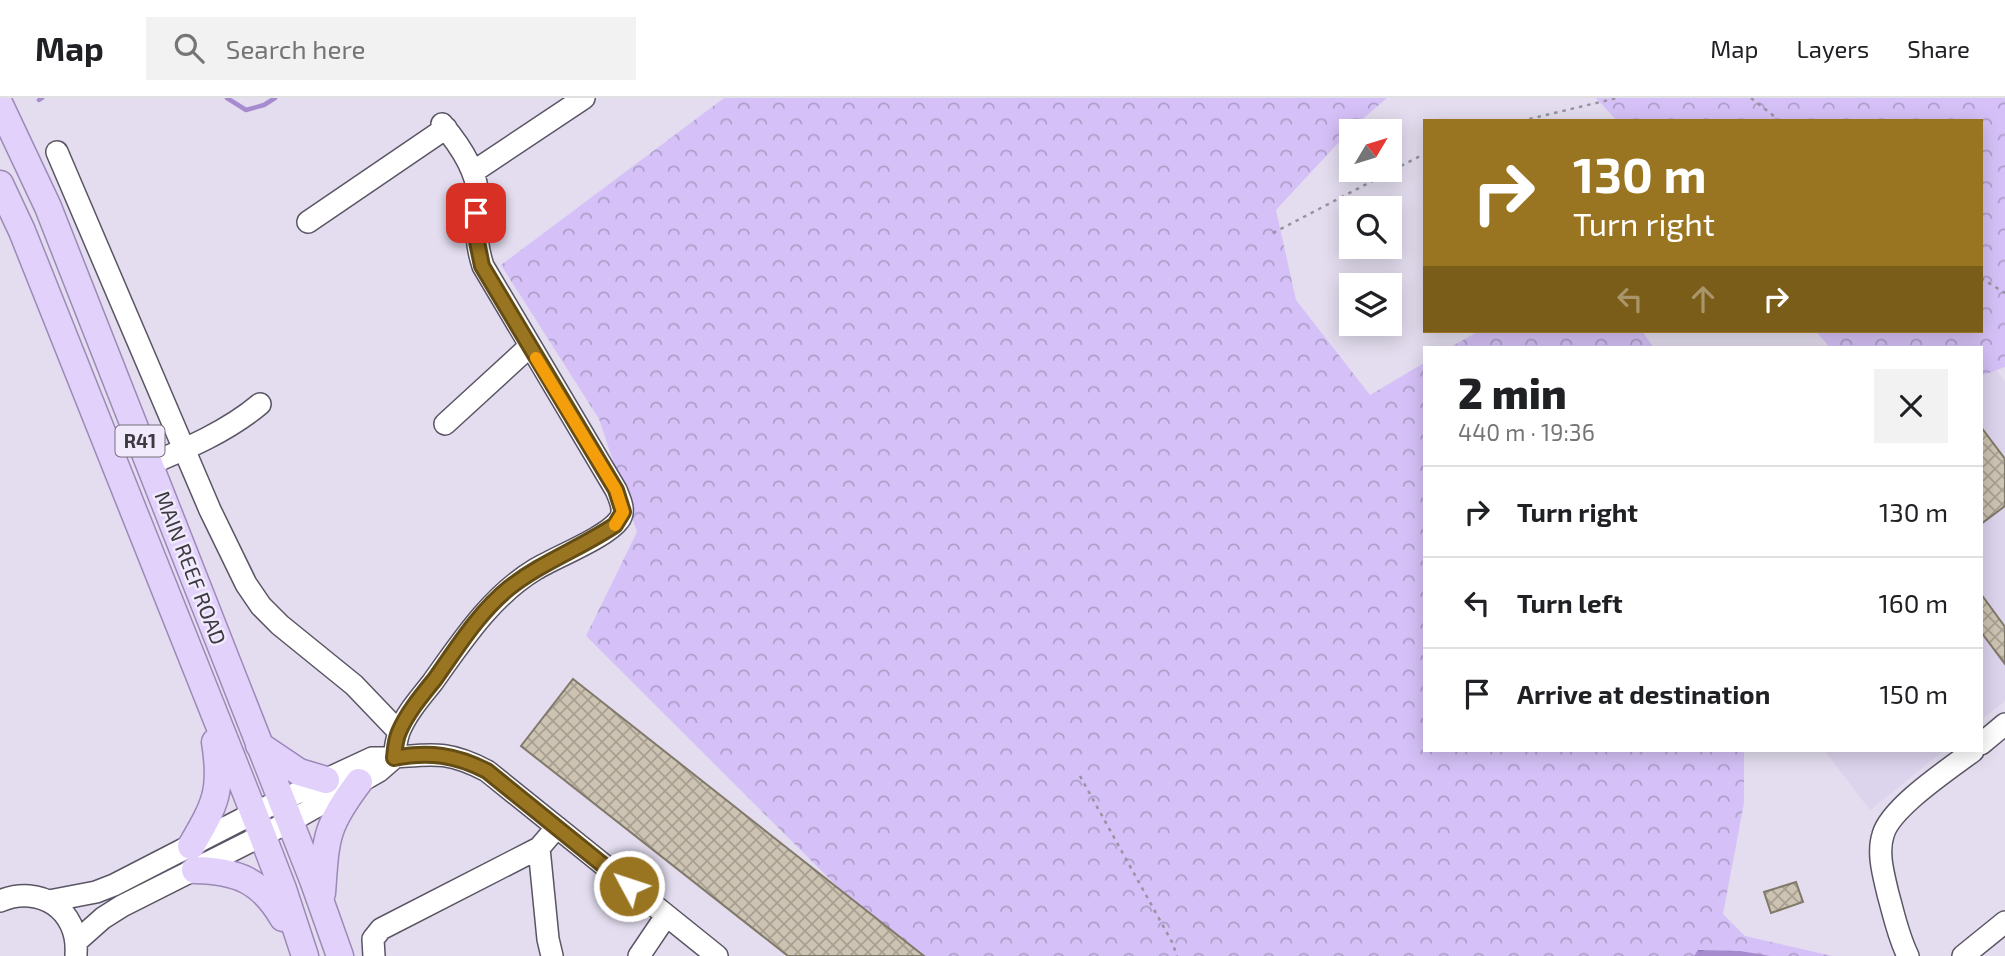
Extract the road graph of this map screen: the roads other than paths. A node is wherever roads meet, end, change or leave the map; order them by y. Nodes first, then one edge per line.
1 (584, 98) edge
2 (0, 105) edge
3 (57, 152) dead end
4 (473, 172) junction
5 (0, 184) edge
6 (308, 222) dead end
7 (529, 347) junction
8 (260, 404) dead end
9 (445, 424) dead end
10 (185, 450) junction
11 (149, 464) junction
12 (209, 705) junction
13 (2005, 724) edge
14 (399, 732) junction
15 (1983, 742) edge
16 (259, 745) junction
17 (1972, 752) edge
18 (394, 758) junction
19 (326, 780) junction
20 (359, 782) junction
21 (285, 812) junction
22 (257, 825) junction
23 (556, 827) junction
24 (538, 848) junction
25 (193, 858) junction
26 (0, 901) edge
27 (49, 901) junction
28 (321, 901) junction
29 (666, 916) junction
30 (2005, 922) edge
31 (76, 949) edge
32 (305, 956) edge
33 (340, 956) edge
34 (374, 956) edge
35 (552, 956) edge
36 (639, 956) edge
37 (717, 956) edge
38 (1908, 956) edge
39 (1963, 956) edge

1 - 4 street
2 - 11 main road, MAIN REEF ROAD / R41
3 - 10 street
4 - 6 street
4 - 7 street
5 - 12 main road, MAIN REEF ROAD / R41
7 - 9 street
7 - 14 street
8 - 10 street
10 - 11 street
10 - 14 street
11 - 16 main road, MAIN REEF ROAD / R41
12 - 22 main road, MAIN REEF ROAD / R41
12 - 25 main road
13 - 15 street
14 - 18 street
16 - 19 main road
16 - 21 main road, MAIN REEF ROAD / R41
17 - 38 street
18 - 19 street
18 - 20 street
18 - 23 street
19 - 21 street
20 - 21 street
20 - 28 main road
21 - 22 street
21 - 28 main road, MAIN REEF ROAD / R41
22 - 25 street
22 - 32 main road, MAIN REEF ROAD / R41
23 - 24 street
23 - 29 street
24 - 34 street
24 - 35 street
25 - 27 street
25 - 31 street
25 - 32 main road
26 - 27 street
27 - 31 street
28 - 33 main road, MAIN REEF ROAD / R41
29 - 36 street
29 - 37 street
30 - 39 street

